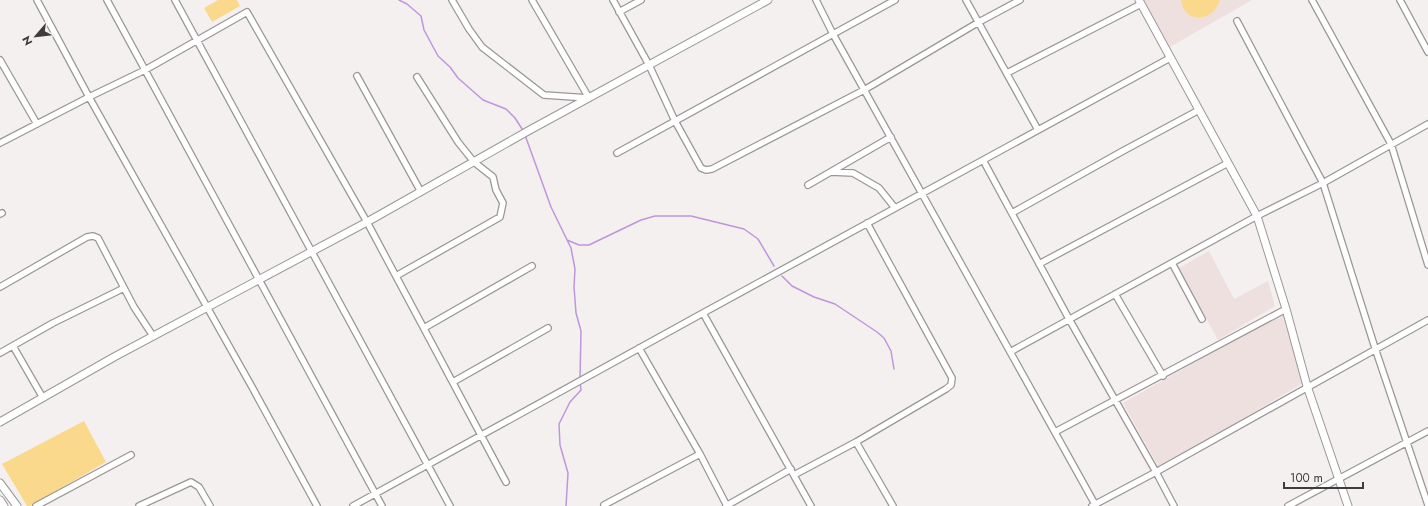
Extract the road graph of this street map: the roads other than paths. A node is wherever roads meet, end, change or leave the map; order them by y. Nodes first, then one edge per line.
1 (37, 0) edge
2 (107, 0) edge
3 (175, 0) edge
4 (452, 0) edge
5 (532, 0) edge
6 (612, 0) edge
7 (641, 0) edge
8 (768, 0) edge
9 (816, 0) edge
10 (895, 0) edge
11 (966, 0) edge
12 (1020, 0) edge
13 (1312, 0) edge
14 (1400, 0) edge
15 (1140, 2) edge
16 (619, 12) junction
17 (1237, 20) dead end
18 (979, 22) junction
19 (833, 34) junction
20 (197, 40) junction
21 (1428, 52) edge
22 (1170, 58) junction
23 (0, 60) edge
24 (649, 65) junction
25 (145, 70) junction
26 (1007, 73) junction
27 (357, 76) dead end
28 (417, 77) dead end
29 (864, 90) junction
30 (89, 97) junction
31 (590, 98) junction
32 (1199, 110) junction
33 (675, 121) junction
34 (37, 124) junction
35 (1428, 124) edge
36 (1038, 130) junction
37 (890, 137) junction
38 (0, 143) edge
39 (1391, 144) junction
40 (617, 153) dead end
41 (983, 160) junction
42 (474, 162) junction
43 (1228, 163) junction
44 (830, 172) junction
45 (1322, 183) junction
46 (808, 185) dead end
47 (421, 192) junction
48 (922, 193) junction
49 (895, 208) junction
50 (1012, 213) junction
51 (1257, 216) junction
52 (367, 222) junction
53 (867, 223) junction
54 (312, 252) junction
55 (1172, 263) junction
56 (1039, 264) junction
57 (1428, 265) edge
58 (532, 266) dead end
59 (396, 276) junction
60 (258, 280) junction
61 (0, 287) edge
62 (124, 288) junction
63 (1115, 294) junction
64 (207, 307) junction
65 (1286, 309) junction
66 (703, 312) junction
67 (1069, 319) junction
68 (1202, 319) dead end
69 (1428, 320) edge
70 (424, 328) junction
71 (548, 328) dead end
72 (153, 336) junction
73 (13, 346) junction
74 (639, 348) junction
75 (1376, 348) junction
76 (1010, 352) junction
77 (0, 353) edge
78 (1163, 376) junction
79 (453, 382) junction
80 (1308, 386) junction
81 (43, 398) junction
82 (1115, 401) junction
83 (0, 422) edge
84 (1428, 431) edge
85 (1055, 432) junction
86 (482, 436) junction
87 (856, 442) junction
88 (1407, 442) junction
89 (700, 454) junction
90 (131, 455) dead end
91 (428, 465) junction
92 (791, 469) junction
93 (1156, 472) junction
94 (794, 475) junction
95 (1339, 478) junction
96 (506, 482) dead end
97 (0, 483) edge
98 (375, 494) junction
99 (0, 500) edge
100 (604, 505) edge
101 (1094, 505) edge
102 (4, 506) edge
103 (17, 506) edge
104 (36, 506) edge
105 (139, 506) edge
106 (210, 506) edge
107 (317, 506) edge
108 (353, 506) edge
109 (382, 506) edge
110 (450, 506) edge
111 (727, 506) edge
112 (811, 506) edge
113 (893, 506) edge
114 (1174, 506) edge
115 (1288, 506) edge
116 (1348, 506) edge
117 (1428, 506) edge

1 - 30 street
2 - 25 street
3 - 20 street
4 - 31 street
5 - 31 street
6 - 16 street
7 - 16 street
8 - 24 street
9 - 19 street
10 - 19 street
11 - 18 street
12 - 18 street
13 - 39 street
14 - 21 street
15 - 22 street
15 - 26 street
16 - 24 street
17 - 45 street
18 - 26 street
18 - 29 street
19 - 29 street
19 - 33 street
20 - 25 street
20 - 52 street
20 - 54 street
22 - 32 street
22 - 36 street
23 - 34 street
24 - 31 street
24 - 33 street
25 - 30 street
25 - 60 street
26 - 36 street
27 - 47 street
28 - 42 street
29 - 33 street
29 - 37 street
30 - 34 street
30 - 64 street
31 - 42 street
32 - 43 street
32 - 50 street
33 - 40 street
34 - 38 street
35 - 39 street
36 - 41 street
37 - 44 street
37 - 48 street
39 - 45 street
39 - 57 street
41 - 48 street
41 - 50 street
42 - 47 street
42 - 59 street
43 - 51 street
43 - 56 street
44 - 46 street
44 - 49 street
45 - 51 street
45 - 75 street
47 - 52 street
48 - 49 street
48 - 76 street
49 - 53 street
50 - 56 street
51 - 55 street
51 - 65 street
52 - 54 street
52 - 59 street
53 - 66 street
53 - 87 street
54 - 60 street
54 - 91 street
55 - 63 street
55 - 68 street
56 - 67 street
58 - 70 street
59 - 70 street
60 - 64 street
60 - 98 street
61 - 62 street
62 - 72 street
62 - 73 street
63 - 67 street
63 - 78 street
64 - 72 street
64 - 107 street
65 - 78 street
65 - 80 street
66 - 74 street
66 - 92 street
67 - 76 street
67 - 82 street
69 - 75 street
70 - 79 street
71 - 79 street
72 - 81 street
73 - 77 street
73 - 81 street
74 - 86 street
74 - 89 street
75 - 80 street
75 - 88 street
76 - 85 street
78 - 82 street
79 - 86 street
80 - 93 street
80 - 95 street
81 - 83 street
82 - 85 street
82 - 93 street
84 - 88 street
85 - 101 street
86 - 91 street
86 - 96 street
87 - 94 street
87 - 113 street
88 - 95 street
88 - 117 street
89 - 100 street
89 - 111 street
90 - 104 street
91 - 98 street
91 - 110 street
92 - 94 street
92 - 111 street
93 - 101 street
93 - 114 street
94 - 112 street
95 - 115 street
95 - 116 street
97 - 103 street
98 - 108 street
98 - 109 street
99 - 102 street
105 - 106 street

